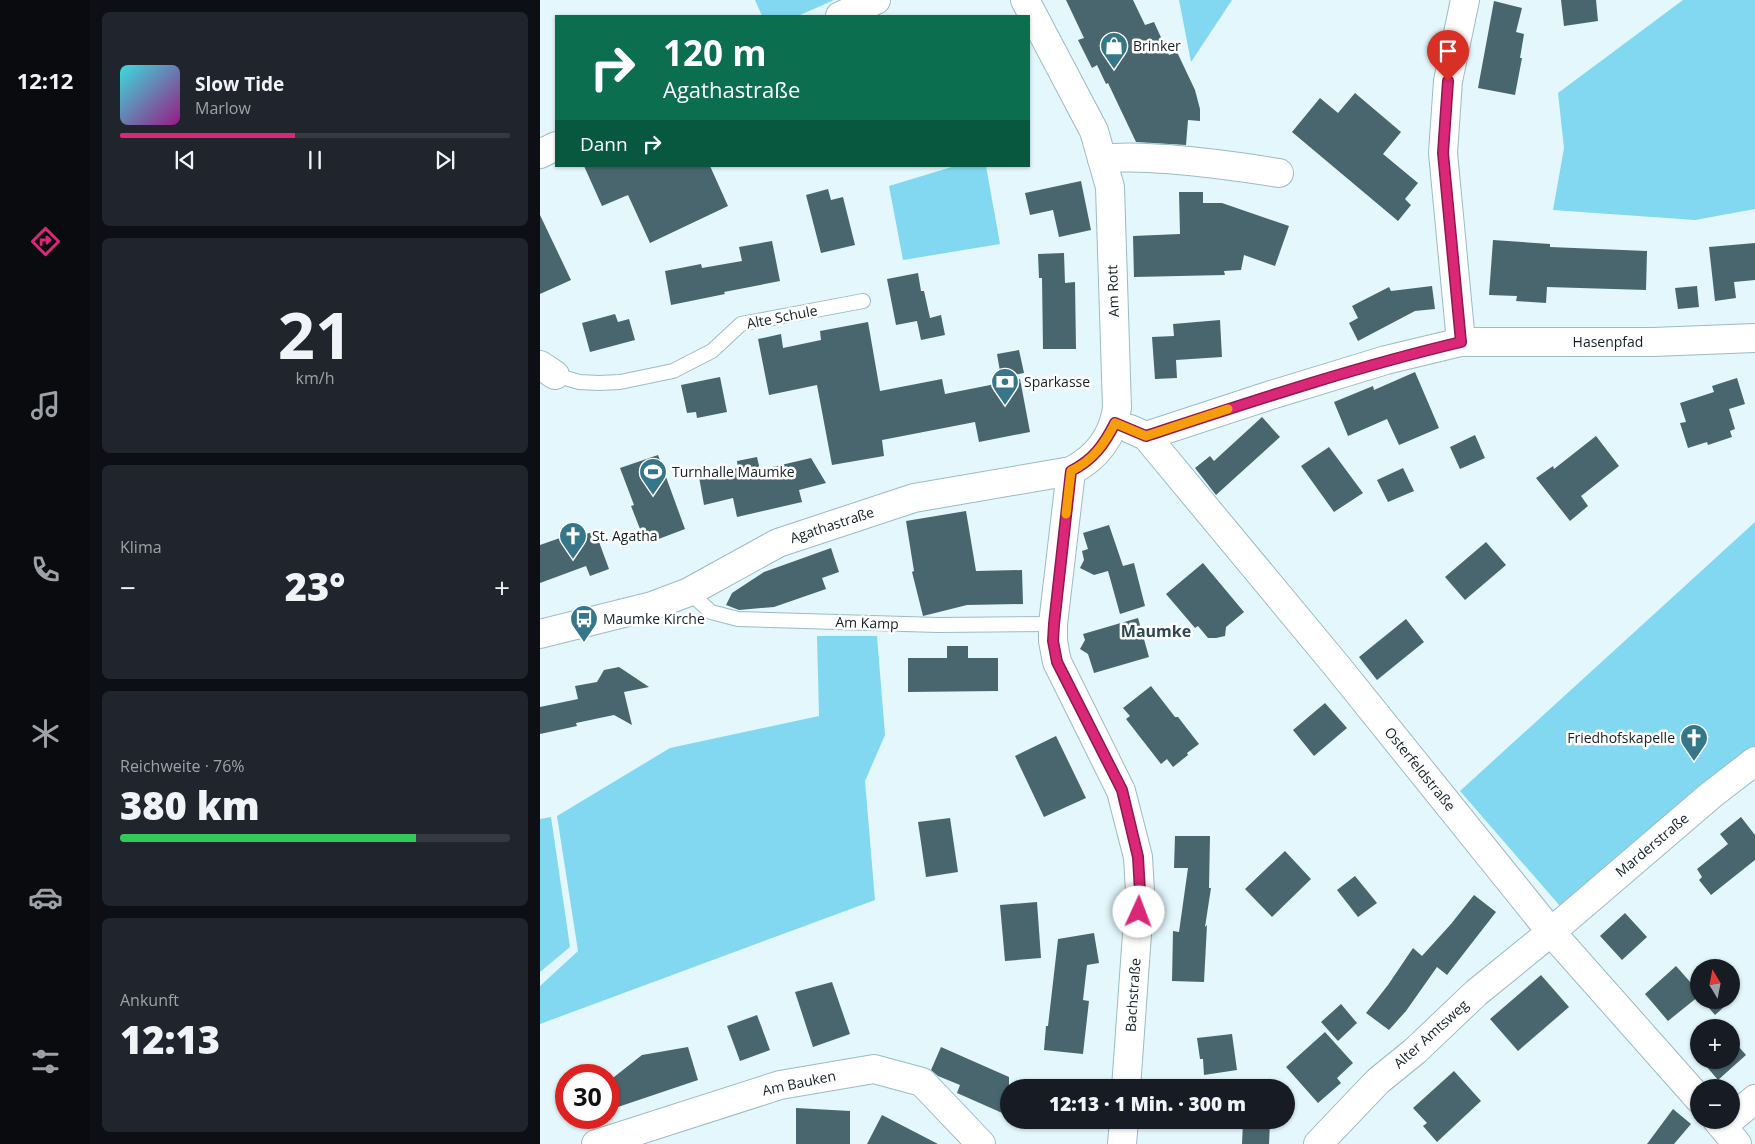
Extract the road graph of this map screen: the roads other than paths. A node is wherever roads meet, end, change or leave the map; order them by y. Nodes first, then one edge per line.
1 (876, 0) edge
2 (1025, 0) edge
3 (1466, 0) edge
4 (842, 15) edge
5 (555, 146) edge
6 (540, 154) edge
7 (1102, 159) junction
8 (1279, 173) dead end
9 (863, 301) dead end
10 (1755, 338) edge
11 (1461, 342) junction
12 (548, 370) edge
13 (1115, 423) junction
14 (1146, 436) junction
15 (1071, 471) junction
16 (689, 592) junction
17 (1054, 624) junction
18 (540, 634) edge
19 (1755, 761) edge
20 (1551, 932) junction
21 (1127, 1079) edge
22 (1690, 1089) edge
23 (1755, 1099) edge
24 (1740, 1114) edge
25 (1123, 1129) edge
26 (596, 1144) edge
27 (981, 1144) edge
28 (1122, 1144) edge
29 (1318, 1144) edge

1 - 4 street
2 - 7 street, Am Rott
3 - 11 street
5 - 6 street
7 - 8 street
7 - 13 street, Am Rott
9 - 12 lane, Alte Schule
10 - 11 street, Hasenpfad
11 - 14 street, Hasenpfad
13 - 14 street
13 - 15 street, Agathastraße
14 - 20 street, Osterfeldstraße
15 - 16 street, Agathastraße
15 - 17 street, Bachstraße
16 - 17 lane, Am Kamp
16 - 18 street, Agathastraße
17 - 21 street, Bachstraße
19 - 20 street, Marderstraße
20 - 22 street, Osterfeldstraße
20 - 29 street, Alter Amtsweg
23 - 24 street
25 - 28 street
26 - 27 street, Am Bauken

